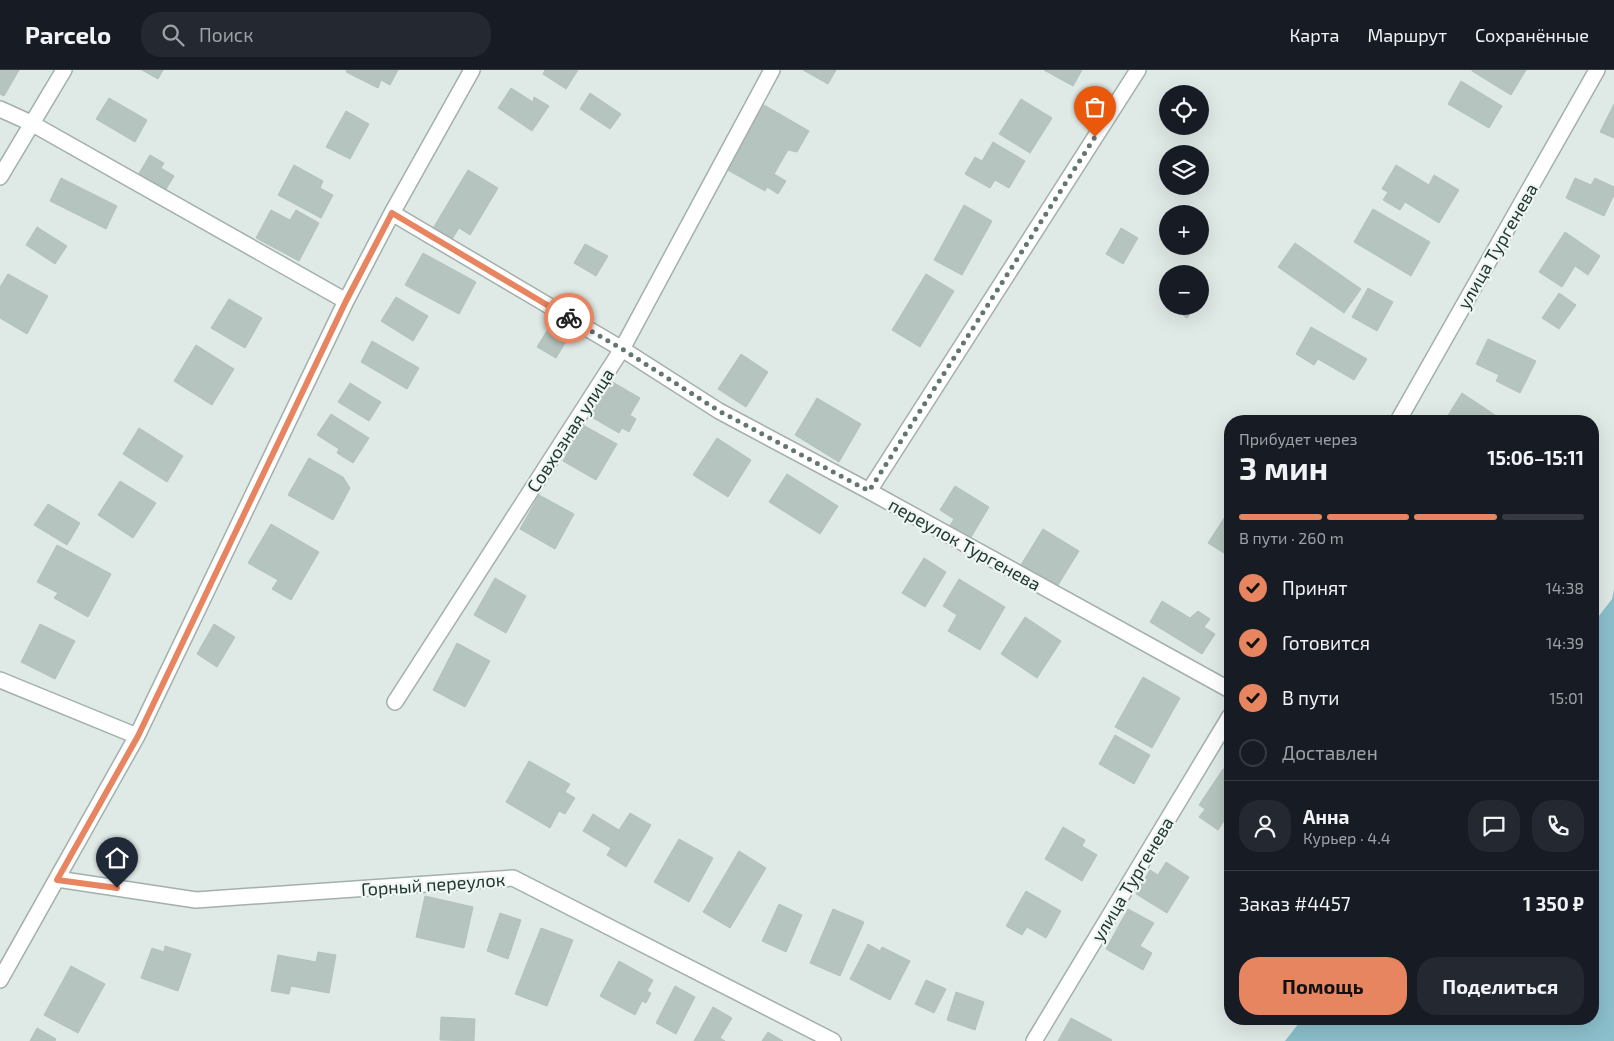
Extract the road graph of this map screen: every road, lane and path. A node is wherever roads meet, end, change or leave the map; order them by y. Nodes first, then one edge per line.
1 (64, 70) edge
2 (472, 70) edge
3 (772, 70) edge
4 (1138, 70) edge
5 (1596, 70) edge
6 (0, 109) edge
7 (31, 123) junction
8 (0, 177) edge
9 (392, 213) junction
10 (346, 301) junction
11 (622, 349) junction
12 (1401, 415) edge
13 (869, 491) junction
14 (0, 680) edge
15 (1224, 687) edge
16 (396, 702) dead end
17 (1224, 726) edge
18 (138, 736) junction
19 (57, 880) junction
20 (0, 980) edge
21 (833, 1041) edge
22 (1034, 1041) edge

1 - 7 street
2 - 9 street
3 - 11 street, Совхозная улица
4 - 13 street
5 - 12 street, улица Тургенева
6 - 7 street
7 - 8 street
7 - 10 street
9 - 10 street
9 - 11 street, переулок Тургенева
10 - 18 street
11 - 13 street, переулок Тургенева
11 - 16 street, Совхозная улица
13 - 15 street, переулок Тургенева
14 - 18 street
17 - 22 street, улица Тургенева
18 - 19 street
19 - 20 street
19 - 21 street, Горный переулок

